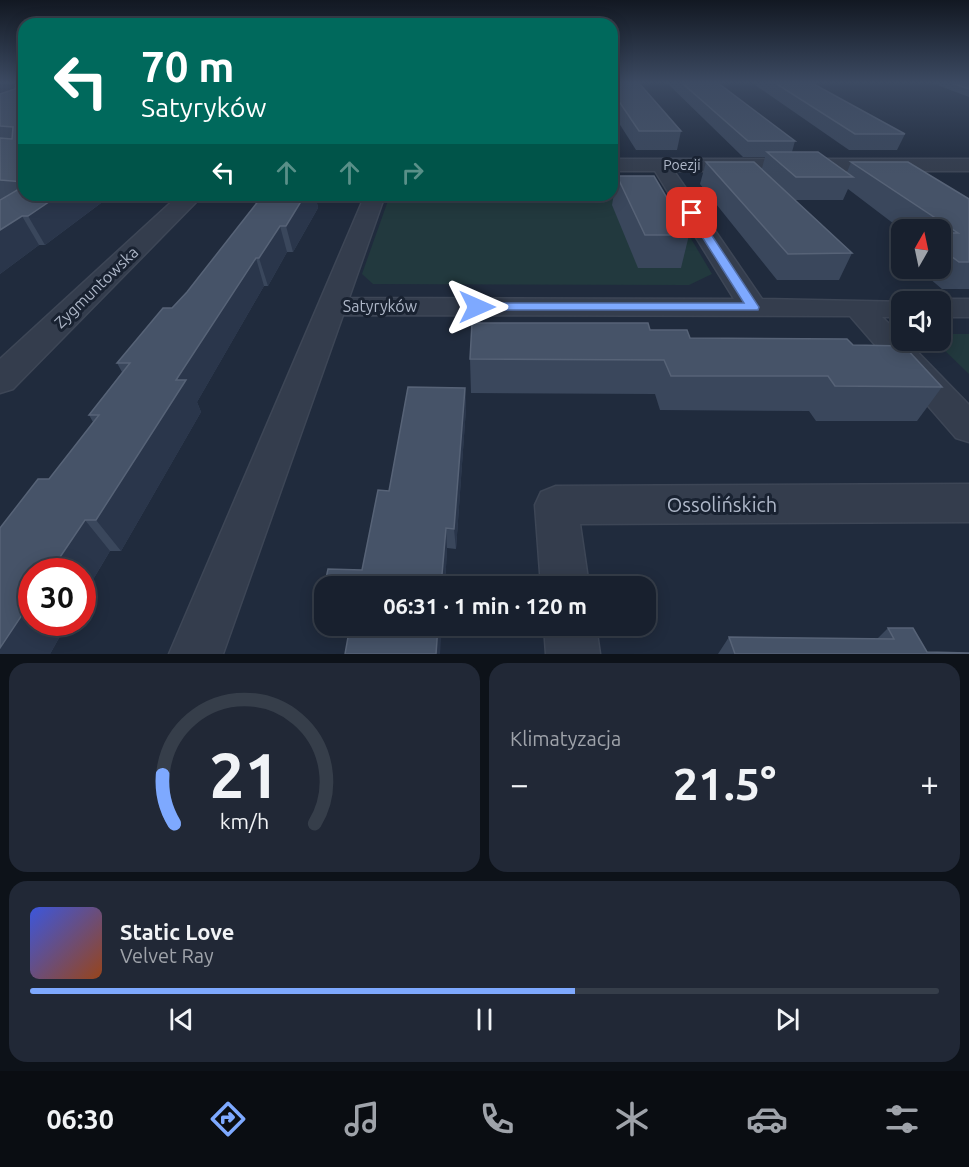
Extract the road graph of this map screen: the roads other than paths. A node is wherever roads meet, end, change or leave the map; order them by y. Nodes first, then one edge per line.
1 (618, 165) edge
2 (661, 165) junction
3 (969, 165) edge
4 (186, 201) edge
5 (373, 201) edge
6 (330, 306) junction
7 (753, 307) junction
8 (858, 308) junction
9 (891, 308) edge
10 (951, 308) edge
11 (969, 308) edge
12 (0, 380) edge
13 (969, 428) edge
14 (969, 503) edge
15 (565, 576) edge
16 (571, 636) edge
17 (196, 654) edge
18 (573, 654) edge

1 - 2 street, Poezji
2 - 3 street, Poezji
2 - 7 street
4 - 12 street, Zygmuntowska
5 - 6 street, Satyryków
6 - 7 street, Satyryków
6 - 17 street, Satyryków
7 - 8 street, Satyryków
8 - 9 street, Satyryków
8 - 13 street
10 - 11 street
14 - 15 street, Ossolińskich
16 - 18 street

